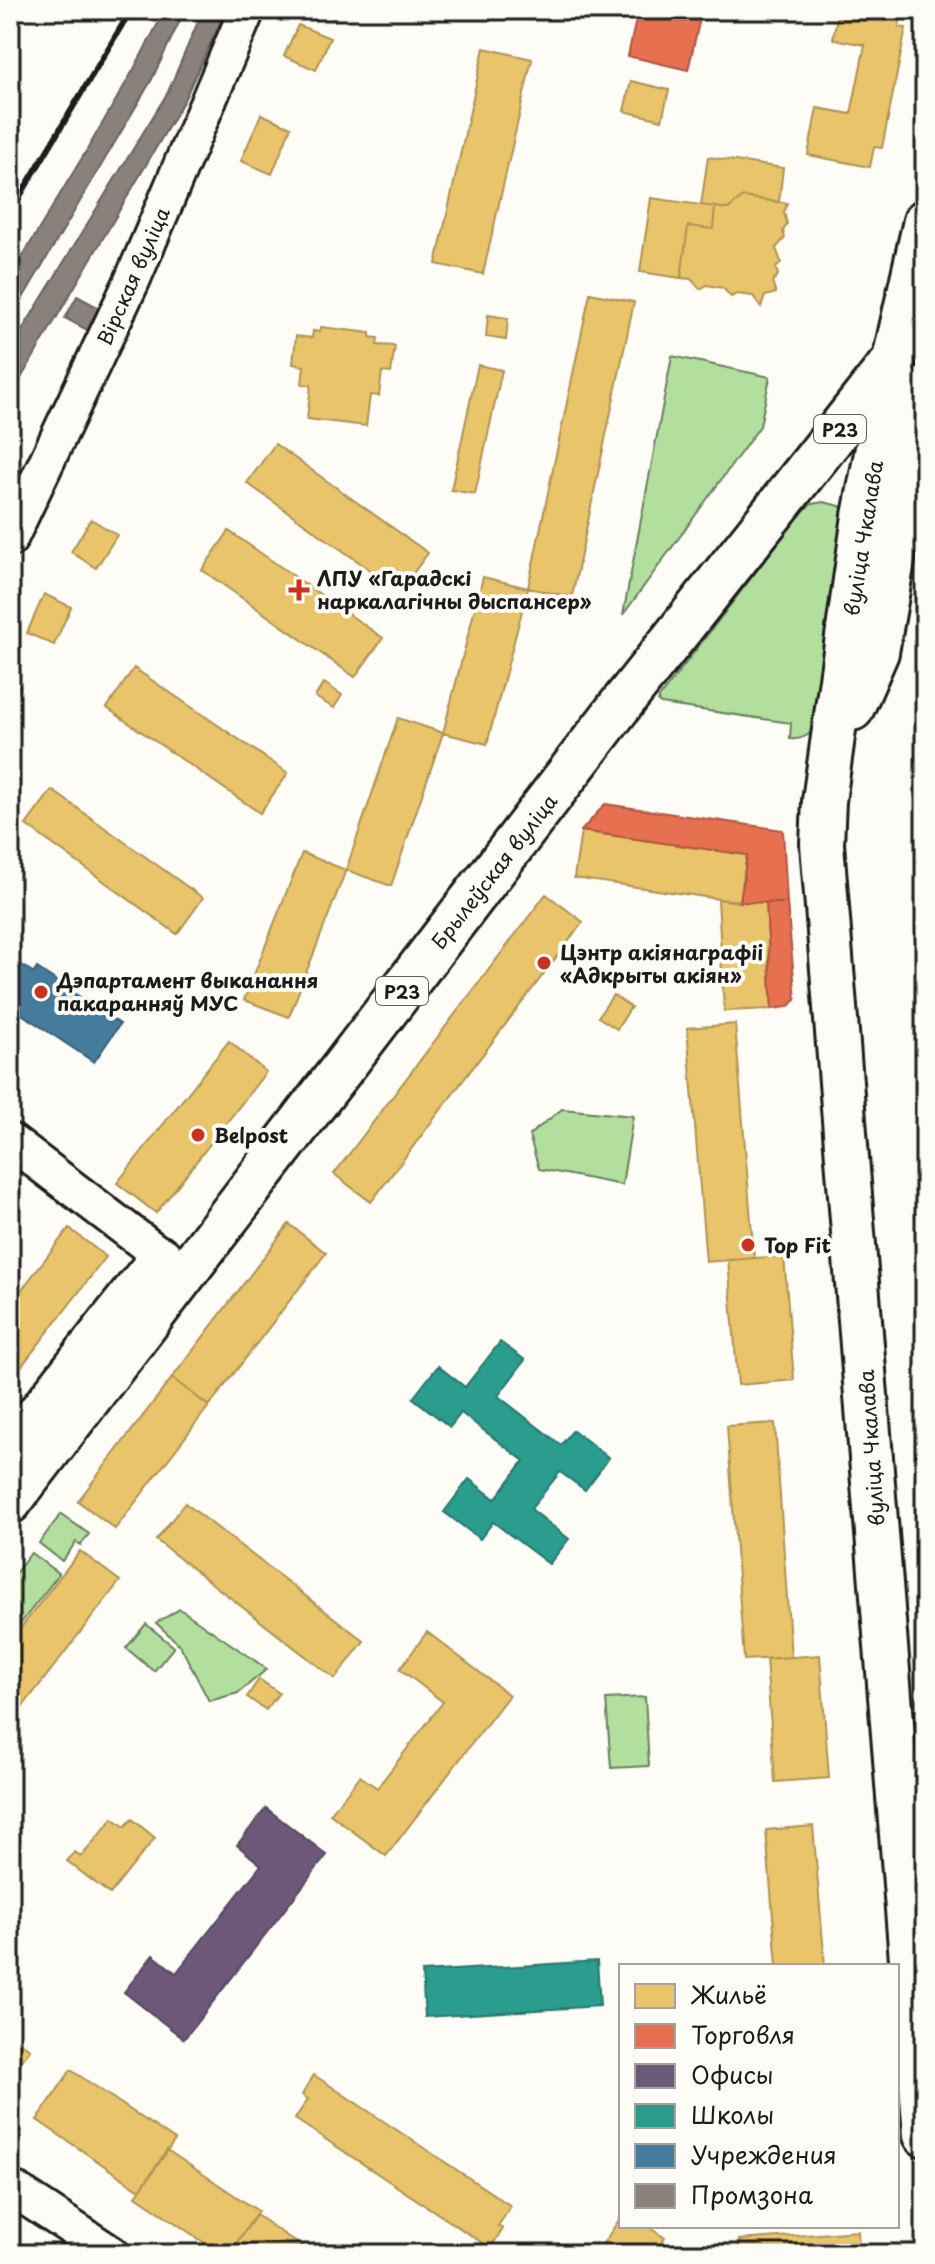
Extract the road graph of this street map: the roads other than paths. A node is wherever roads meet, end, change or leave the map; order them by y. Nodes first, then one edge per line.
1 (247, 10) edge
2 (925, 221) edge
3 (916, 309) edge
4 (909, 362) edge
5 (925, 388) edge
6 (786, 498) junction
7 (864, 516) junction
8 (10, 539) edge
9 (830, 762) junction
10 (10, 1141) edge
11 (174, 1265) junction
12 (10, 1450) edge
13 (10, 1502) edge
14 (925, 2135) edge
15 (10, 2187) edge
16 (112, 2254) edge

1 - 8 street, Вірская вуліца
2 - 3 main road, вуліца Чкалава / Р23
3 - 4 main road, вуліца Чкалава
3 - 11 main road, Брылеўская вуліца / Р23
4 - 6 main road, Брылеўская вуліца / Р23
4 - 7 main road, вуліца Чкалава
5 - 9 main road, вуліца Чкалава
6 - 7 main road
6 - 11 main road, Брылеўская вуліца / Р23
7 - 9 main road, вуліца Чкалава
9 - 14 main road, вуліца Чкалава
10 - 11 street
11 - 12 main road, Брылеўская вуліца / Р23
11 - 13 main road, Брылеўская вуліца / Р23
15 - 16 street

